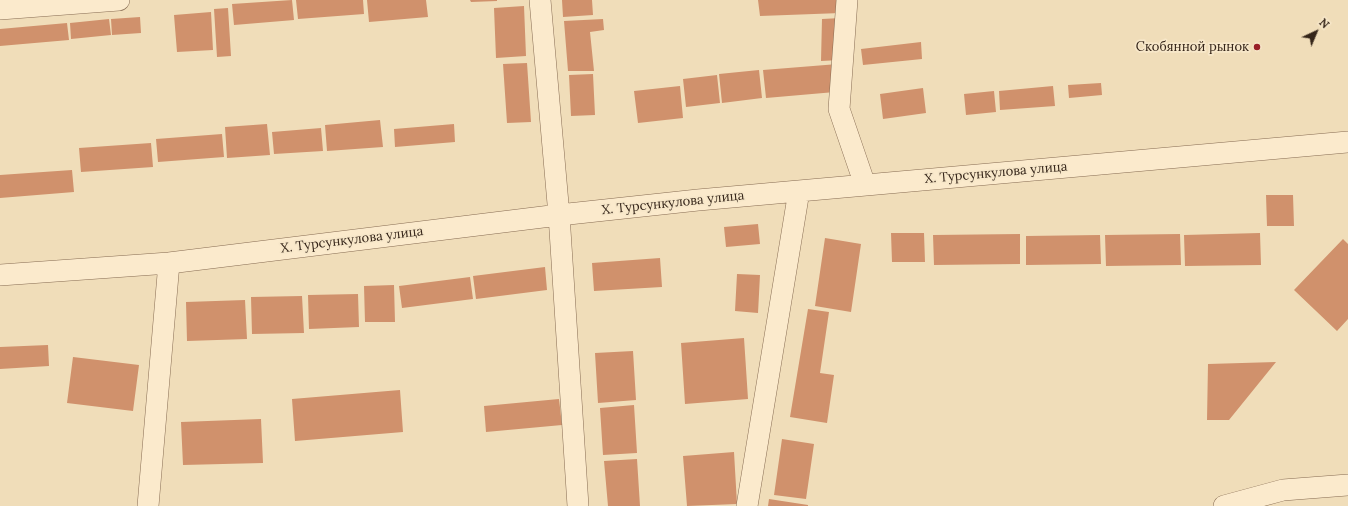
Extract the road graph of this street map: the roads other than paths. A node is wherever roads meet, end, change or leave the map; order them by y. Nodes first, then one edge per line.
1 (118, 0) edge
2 (540, 0) edge
3 (846, 0) edge
4 (0, 9) edge
5 (1348, 142) edge
6 (866, 185) junction
7 (799, 191) junction
8 (559, 215) junction
9 (169, 263) junction
10 (0, 275) edge
11 (1348, 485) edge
12 (148, 506) edge
13 (578, 506) edge
14 (747, 506) edge
15 (1224, 506) edge

1 - 4 street
2 - 8 street
3 - 6 street
5 - 6 street, Х. Турсункулова улица
6 - 7 street, Х. Турсункулова улица
7 - 8 street, Х. Турсункулова улица
7 - 14 street
8 - 9 street, Х. Турсункулова улица
8 - 13 street
9 - 10 street, Х. Турсункулова улица
9 - 12 street
11 - 15 street

